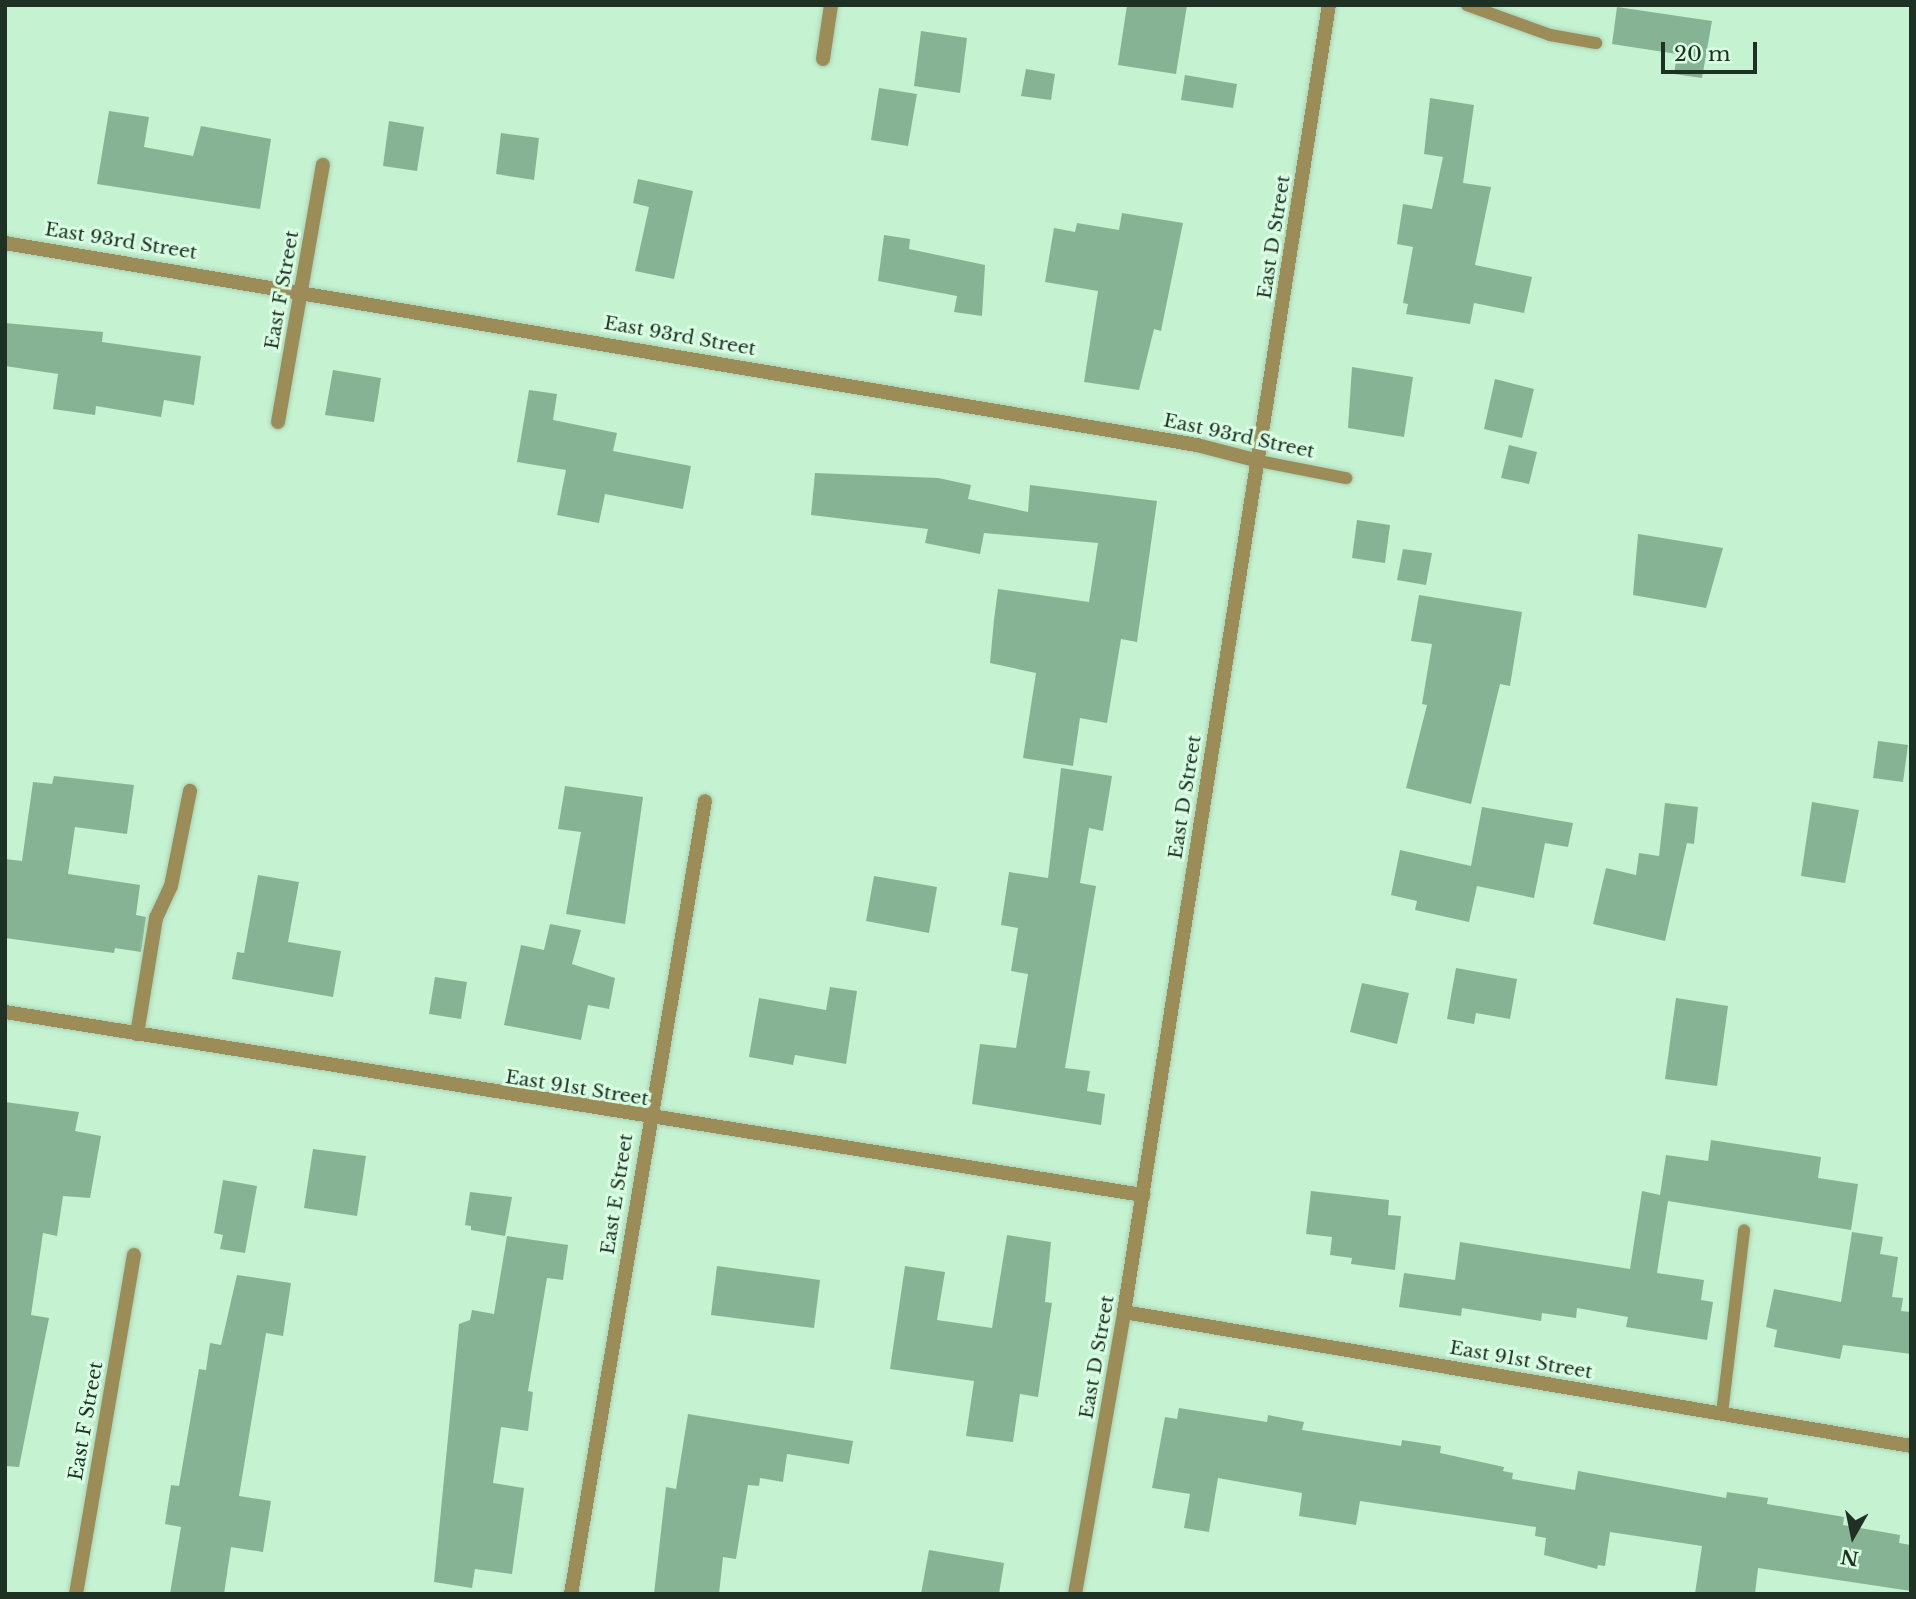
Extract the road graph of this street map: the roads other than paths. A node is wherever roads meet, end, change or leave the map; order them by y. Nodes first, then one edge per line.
1 (831, 5) edge
2 (1329, 5) edge
3 (1467, 5) edge
4 (1596, 43) dead end
5 (822, 59) dead end
6 (323, 165) dead end
7 (5, 243) edge
8 (303, 290) junction
9 (278, 422) dead end
10 (1259, 461) junction
11 (1346, 478) dead end
12 (190, 791) dead end
13 (705, 801) dead end
14 (5, 1012) edge
15 (137, 1034) junction
16 (648, 1119) junction
17 (1143, 1195) junction
18 (1744, 1230) dead end
19 (134, 1255) dead end
20 (1124, 1312) junction
21 (1722, 1413) junction
22 (1911, 1446) edge
23 (76, 1594) edge
24 (571, 1594) edge
25 (1075, 1594) edge

1 - 5 street
2 - 10 street, East D Street
3 - 4 lane
6 - 8 street, East F Street
7 - 8 street, East 93rd Street
8 - 9 street, East F Street
8 - 10 street, East 93rd Street
10 - 11 lane, East 93rd Street
10 - 17 street, East D Street
12 - 15 street
13 - 16 street, East E Street
14 - 15 street, East 91st Street
15 - 16 street, East 91st Street
16 - 17 street, East 91st Street
16 - 24 street, East E Street
17 - 20 street, East D Street
18 - 21 lane
19 - 23 street, East F Street
20 - 21 street, East 91st Street
20 - 25 street, East D Street
21 - 22 street, East 91st Street

